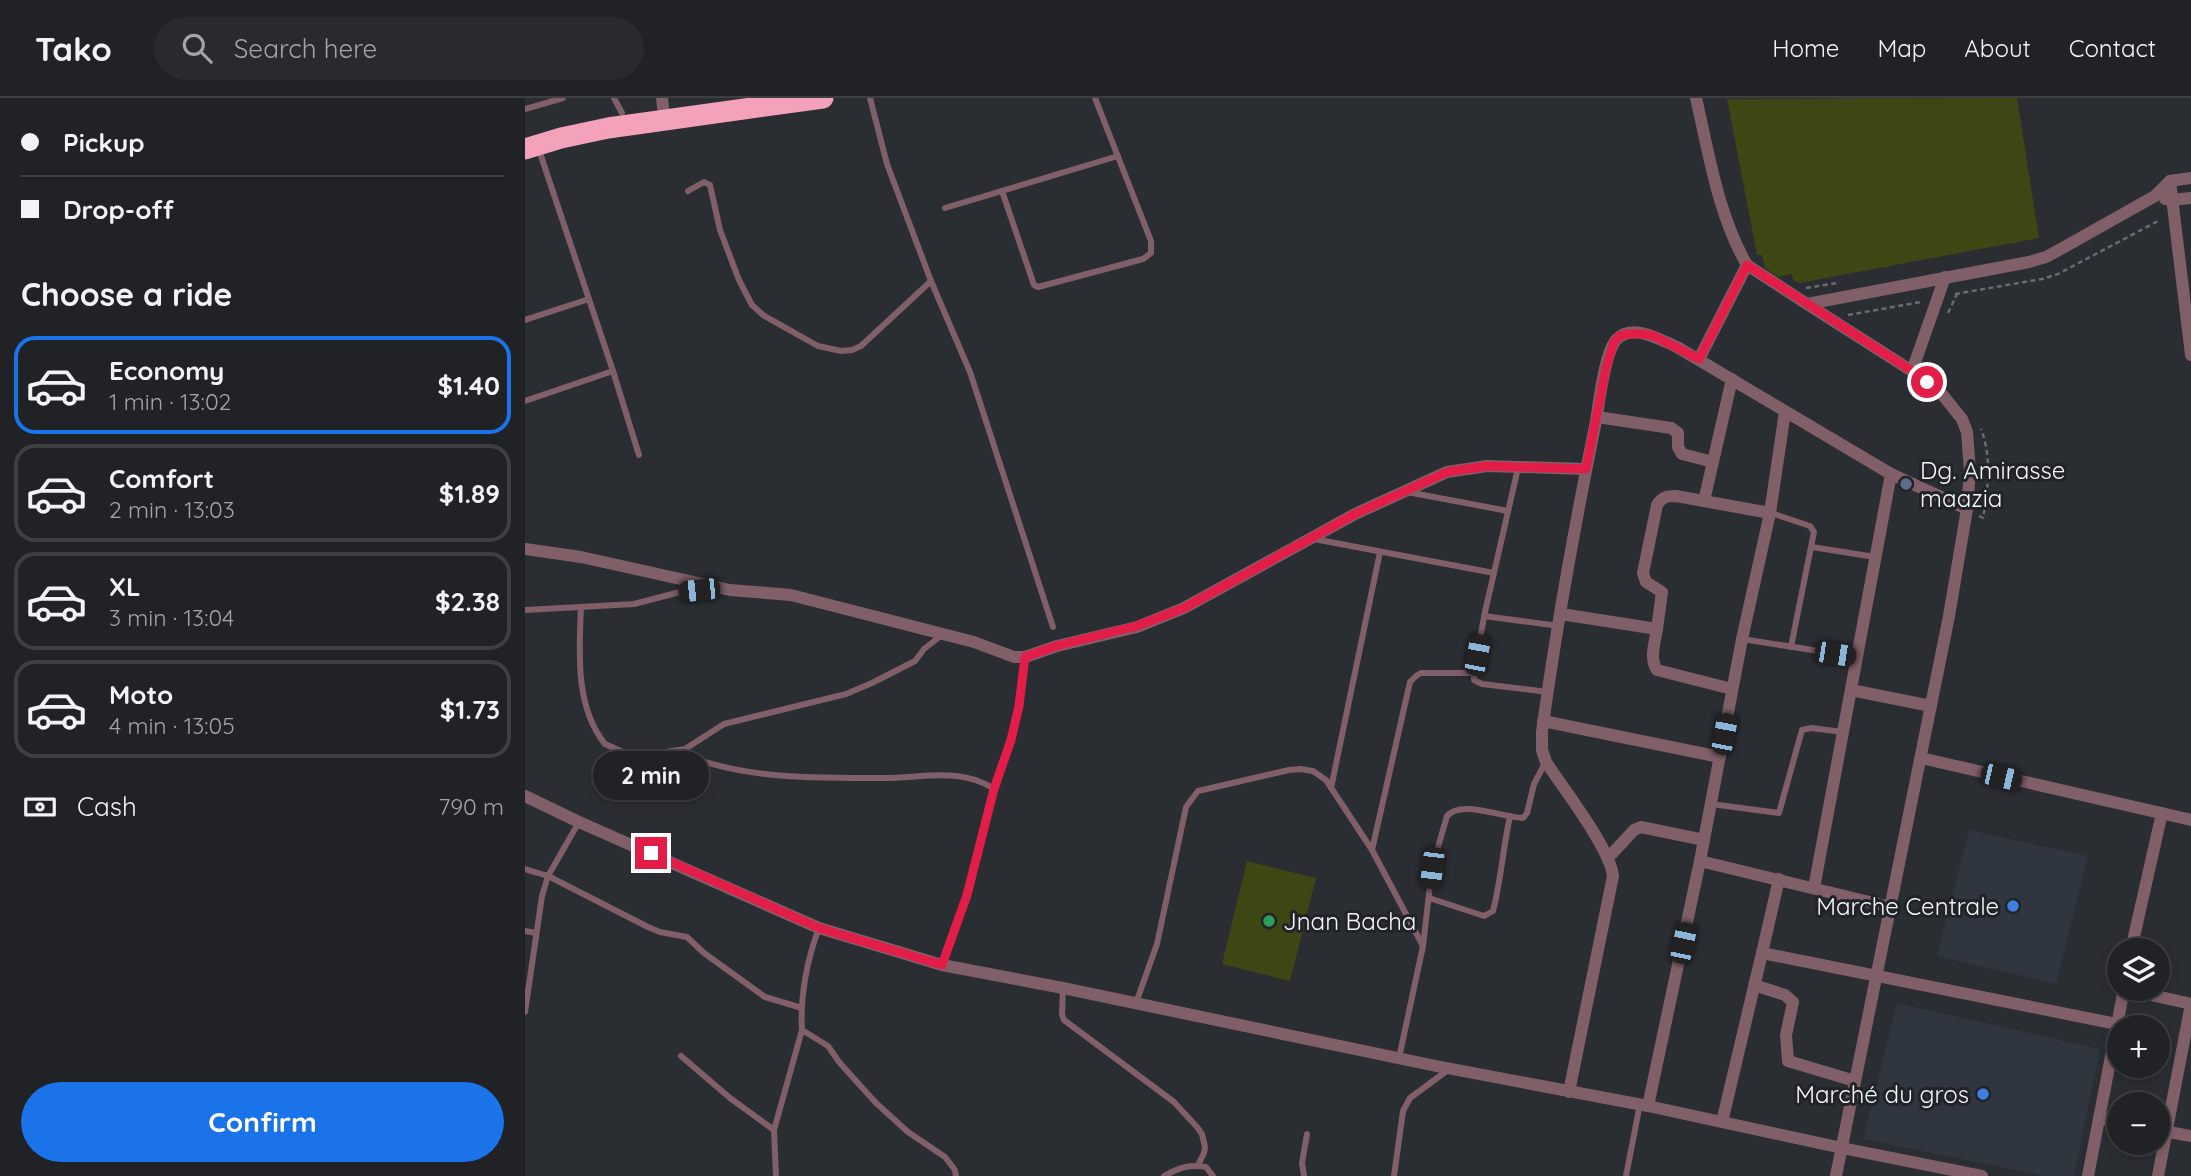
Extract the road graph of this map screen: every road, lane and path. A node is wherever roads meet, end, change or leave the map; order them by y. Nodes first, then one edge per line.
1 (563, 98) edge
2 (725, 98) edge
3 (823, 98) edge
4 (870, 98) edge
5 (1095, 98) edge
6 (1696, 98) edge
7 (662, 102) edge
8 (618, 105) edge
9 (525, 109) edge
10 (529, 143) edge
11 (1118, 156) junction
12 (2191, 178) edge
13 (2170, 181) junction
14 (688, 191) dead end
15 (1002, 191) junction
16 (2155, 196) junction
17 (2191, 198) edge
18 (2171, 200) junction
19 (944, 208) dead end
20 (1747, 265) junction
21 (1945, 277) junction
22 (931, 281) junction
23 (1838, 283) dead end
24 (1786, 291) junction
25 (589, 299) junction
26 (1932, 300) dead end
27 (1807, 304) junction
28 (1847, 319) dead end
29 (525, 320) edge
30 (2191, 355) edge
31 (1699, 359) junction
32 (613, 371) junction
33 (1912, 371) junction
34 (1732, 379) junction
35 (525, 401) edge
36 (1785, 412) junction
37 (1597, 417) junction
38 (639, 454) dead end
39 (1713, 462) junction
40 (1518, 468) junction
41 (1586, 469) junction
42 (1891, 474) junction
43 (1405, 492) junction
44 (1705, 501) junction
45 (1967, 509) junction
46 (1508, 511) junction
47 (1770, 513) junction
48 (1309, 538) junction
49 (1812, 547) junction
50 (525, 549) edge
51 (1380, 551) junction
52 (1875, 557) junction
53 (1494, 573) junction
54 (730, 590) junction
55 (581, 607) junction
56 (525, 610) edge
57 (1484, 617) junction
58 (1560, 620) junction
59 (1053, 628) dead end
60 (1657, 629) junction
61 (942, 635) junction
62 (1742, 639) junction
63 (1791, 647) junction
64 (1025, 657) junction
65 (1857, 657) junction
66 (1474, 673) junction
67 (1733, 689) junction
68 (1851, 690) junction
69 (1548, 692) junction
70 (1931, 706) junction
71 (1543, 721) junction
72 (1843, 732) junction
73 (675, 751) junction
74 (1720, 757) junction
75 (1921, 758) junction
76 (1546, 762) junction
77 (1331, 788) junction
78 (994, 789) junction
79 (525, 796) edge
80 (1711, 804) junction
81 (2162, 813) junction
82 (1510, 816) junction
83 (2191, 820) edge
84 (579, 822) junction
85 (1704, 840) junction
86 (1373, 850) junction
87 (1608, 858) junction
88 (1700, 861) junction
89 (525, 869) edge
90 (548, 877) junction
91 (1779, 879) junction
92 (1814, 888) junction
93 (1429, 898) junction
94 (1890, 907) junction
95 (819, 928) junction
96 (525, 931) edge
97 (537, 933) junction
98 (2134, 938) edge
99 (1423, 946) junction
100 (1762, 953) junction
101 (942, 965) junction
102 (1876, 976) junction
103 (1754, 985) junction
104 (1063, 988) junction
105 (2170, 999) edge
106 (1136, 1003) junction
107 (2191, 1004) edge
108 (802, 1008) junction
109 (525, 1012) edge
110 (2107, 1022) edge
111 (802, 1030) junction
112 (681, 1056) dead end
113 (1399, 1058) junction
114 (1450, 1069) junction
115 (2185, 1072) edge
116 (2107, 1076) edge
117 (1855, 1082) junction
118 (1569, 1092) junction
119 (1644, 1105) junction
120 (2170, 1110) edge
121 (2099, 1118) junction
122 (2107, 1120) edge
123 (1722, 1122) junction
124 (774, 1130) junction
125 (2170, 1132) edge
126 (1307, 1134) dead end
127 (2191, 1136) edge
128 (1842, 1149) junction
129 (2160, 1155) edge
130 (1198, 1166) junction
131 (776, 1176) edge
132 (956, 1176) edge
133 (1164, 1176) edge
134 (1213, 1176) edge
135 (1304, 1176) edge
136 (1394, 1176) edge
137 (1626, 1176) edge
138 (1836, 1176) edge
139 (1982, 1176) edge
140 (2088, 1176) edge
141 (2158, 1176) edge

1 - 9 lane
2 - 7 highway
3 - 10 highway
4 - 22 lane
5 - 11 lane
6 - 20 street
7 - 8 highway
8 - 10 highway
10 - 25 lane
11 - 15 lane
11 - 15 lane
12 - 13 street
13 - 16 street
13 - 18 street
14 - 22 lane
15 - 19 lane
16 - 18 street
16 - 21 street
17 - 18 street
18 - 30 street
20 - 24 street
20 - 31 street
21 - 27 street
21 - 33 street
22 - 59 lane
23 - 24 path
24 - 27 street
25 - 29 lane
25 - 32 lane
26 - 28 path
27 - 33 street
31 - 34 street
31 - 37 street
32 - 35 lane
32 - 38 lane
33 - 45 street
34 - 36 street
34 - 39 street
36 - 42 street
36 - 47 street
37 - 39 street
37 - 41 street
39 - 44 street
40 - 41 street
40 - 43 street
40 - 46 lane
41 - 58 street
42 - 45 street
42 - 52 street
43 - 46 lane
43 - 48 street
44 - 47 street
44 - 60 street
45 - 70 street
46 - 53 lane
47 - 49 lane
47 - 62 street
48 - 51 lane
48 - 64 street
49 - 52 lane
49 - 63 lane
50 - 54 street
51 - 53 lane
51 - 77 lane
52 - 65 street
53 - 57 lane
54 - 55 lane
54 - 61 street
55 - 56 lane
55 - 73 lane
57 - 58 lane
57 - 66 lane
58 - 60 street
58 - 69 street
60 - 67 street
61 - 64 street
61 - 73 lane
62 - 63 lane
62 - 67 street
63 - 65 lane
64 - 78 lane
65 - 68 street
66 - 69 lane
66 - 86 lane
67 - 74 street
68 - 70 street
68 - 72 street
69 - 71 street
70 - 75 street
71 - 74 street
71 - 76 street
72 - 80 lane
72 - 92 street
73 - 78 lane
74 - 80 street
75 - 81 street
75 - 94 street
76 - 82 lane
76 - 87 street
77 - 86 lane
77 - 106 lane
78 - 101 lane
79 - 84 street
80 - 85 street
81 - 83 street
81 - 98 street
82 - 93 lane
82 - 93 lane
84 - 90 lane
84 - 95 street
85 - 87 street
85 - 88 street
86 - 99 lane
87 - 118 street
88 - 91 street
88 - 119 street
89 - 90 lane
90 - 97 lane
90 - 108 lane
91 - 92 street
91 - 100 street
92 - 94 street
93 - 99 lane
94 - 102 street
95 - 101 street
95 - 108 lane
96 - 97 lane
97 - 109 lane
99 - 113 lane
100 - 102 street
100 - 103 street
101 - 104 street
102 - 110 street
102 - 117 street
103 - 117 street
103 - 123 street
104 - 106 street
104 - 130 lane
105 - 107 street
106 - 113 street
107 - 115 street
108 - 111 lane
111 - 124 lane
111 - 132 lane
112 - 124 lane
113 - 114 street
114 - 118 street
114 - 136 lane
115 - 120 street
116 - 121 street
117 - 128 street
118 - 119 street
119 - 123 street
119 - 137 lane
121 - 122 street
121 - 140 street
123 - 128 street
124 - 131 lane
125 - 127 street
126 - 135 lane
128 - 138 street
128 - 139 street
129 - 141 street
130 - 133 lane
130 - 134 lane

